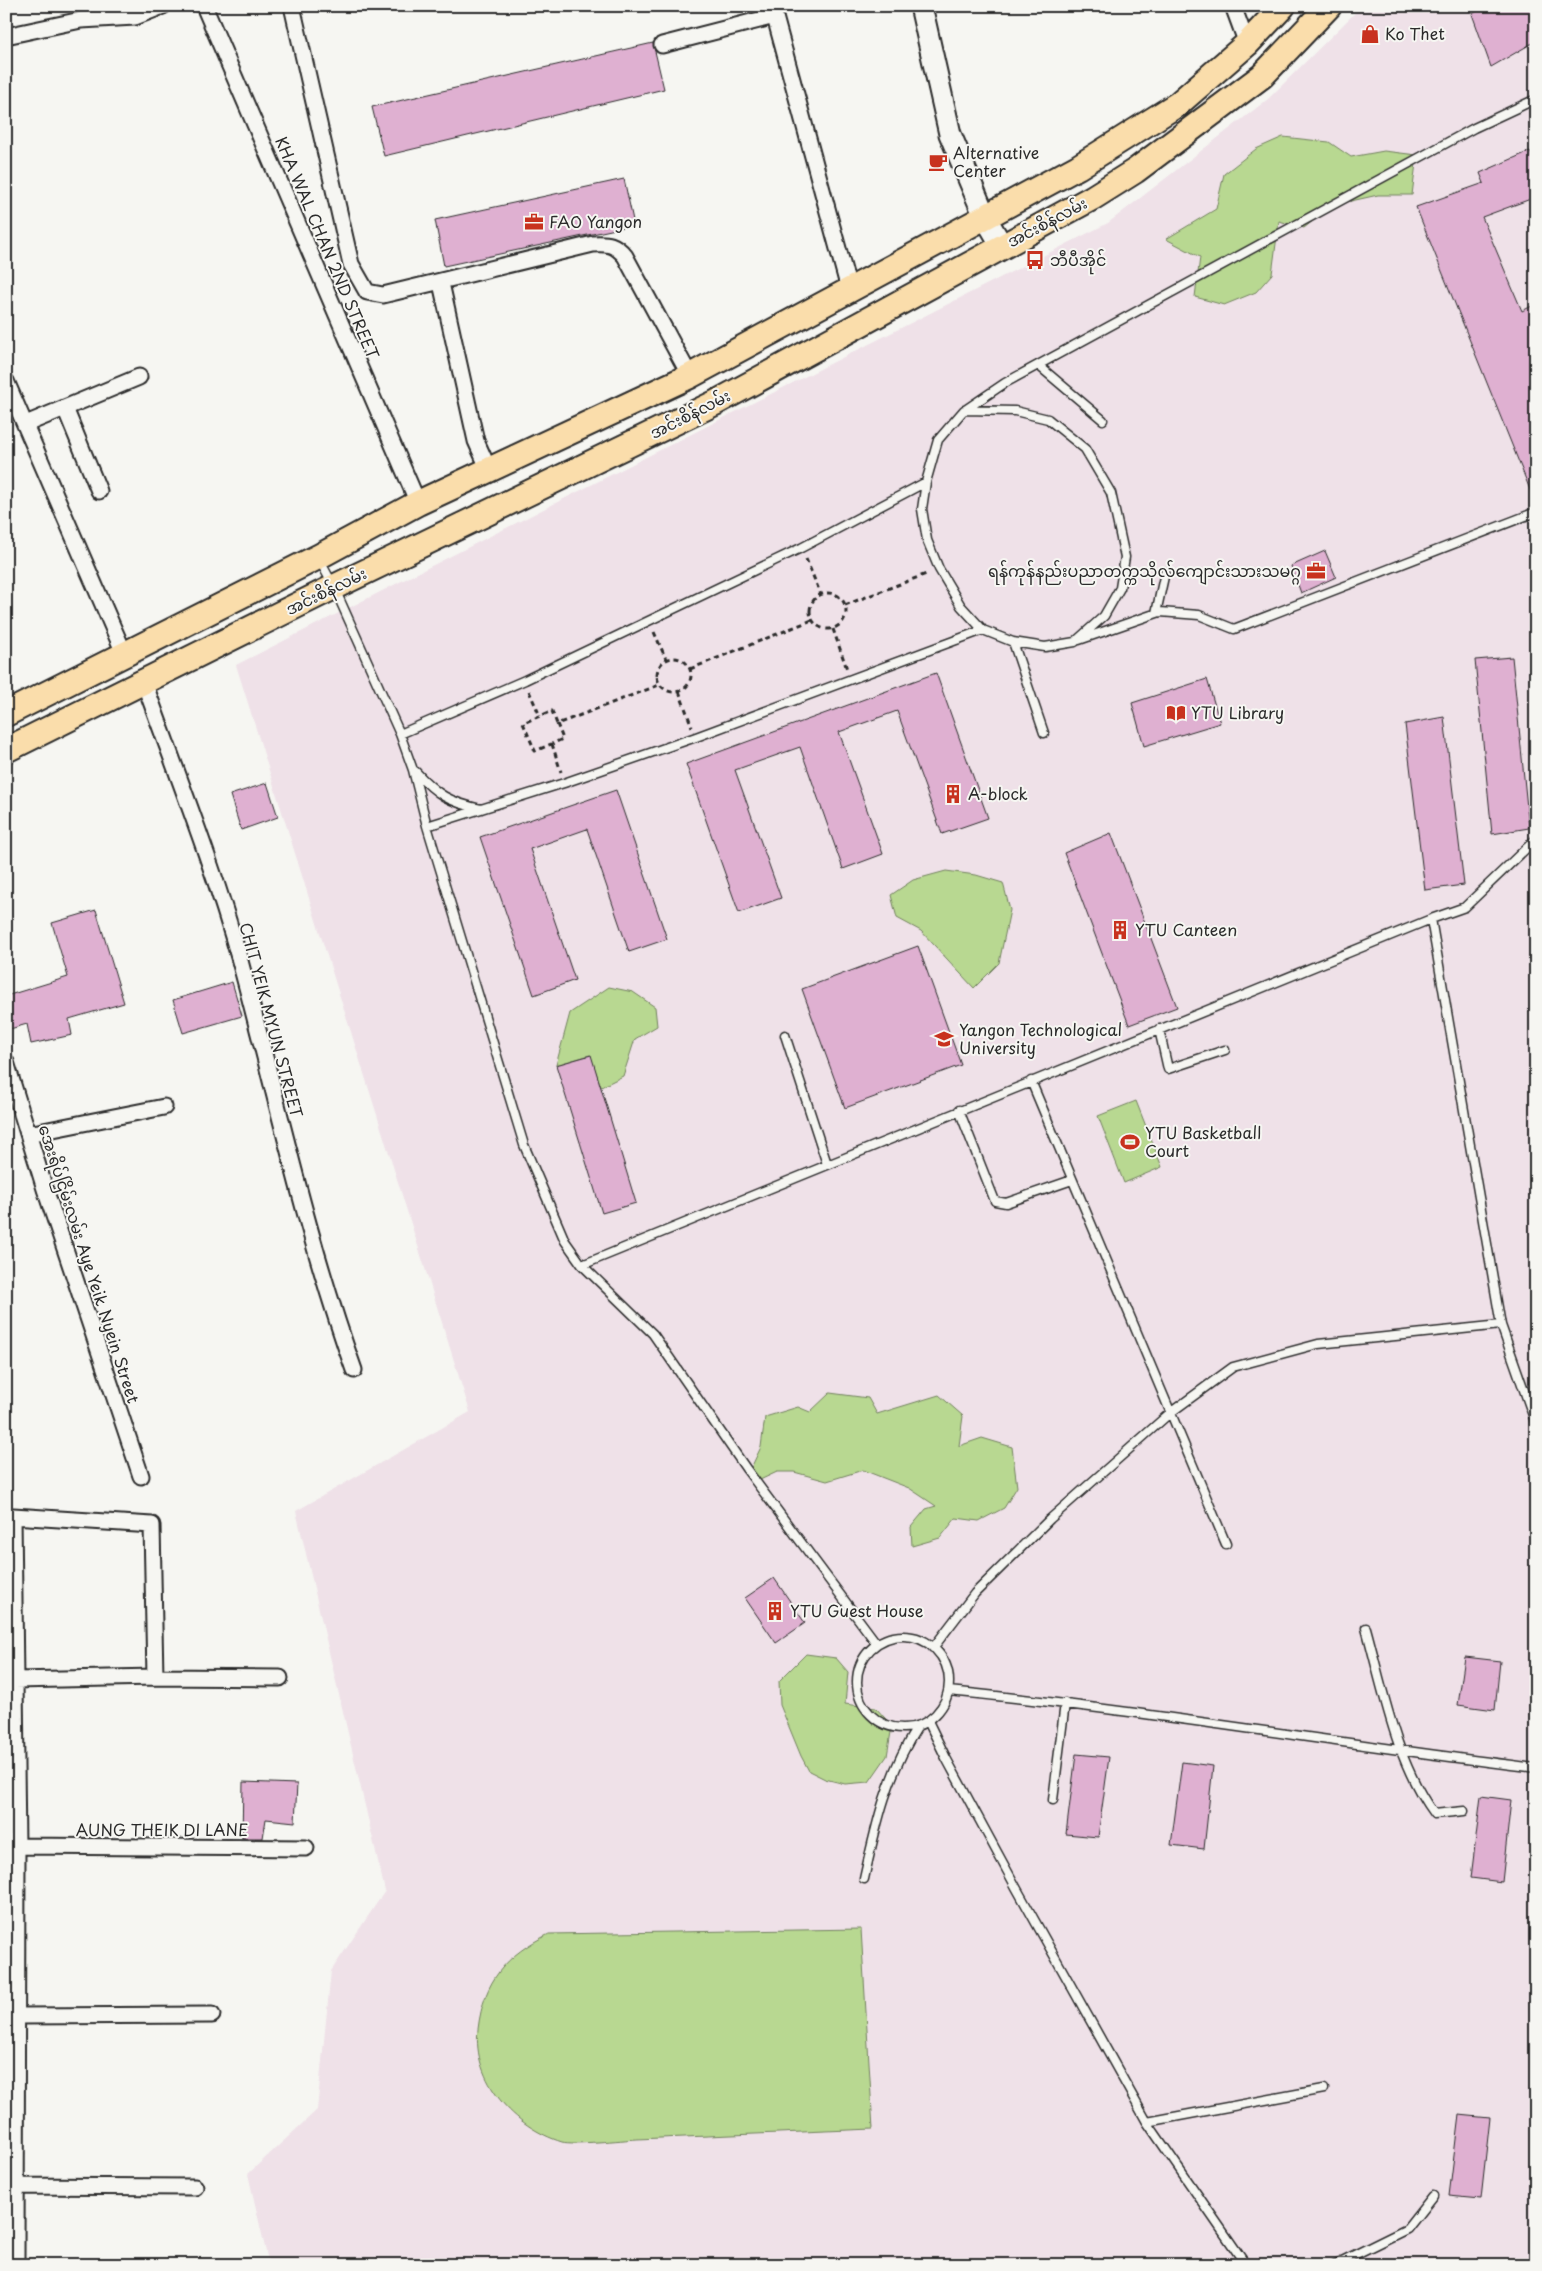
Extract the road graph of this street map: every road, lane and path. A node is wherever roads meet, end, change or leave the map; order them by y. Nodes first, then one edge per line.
1 (164, 6) edge
2 (204, 6) edge
3 (292, 6) edge
4 (920, 6) edge
5 (1233, 6) edge
6 (1283, 6) edge
7 (1329, 6) edge
8 (774, 11) edge
9 (6, 36) edge
10 (662, 44) dead end
11 (1247, 44) junction
12 (1536, 99) edge
13 (985, 217) junction
14 (1002, 246) junction
15 (440, 283) junction
16 (849, 289) junction
17 (1038, 365) junction
18 (690, 376) junction
19 (139, 377) dead end
20 (6, 381) edge
21 (65, 408) junction
22 (964, 410) junction
23 (1103, 420) dead end
24 (26, 424) junction
25 (489, 470) junction
26 (926, 482) junction
27 (99, 491) dead end
28 (418, 503) junction
29 (1536, 512) edge
30 (802, 548) junction
31 (318, 557) junction
32 (939, 569) junction
33 (1164, 572) dead end
34 (334, 587) junction
35 (821, 595) junction
36 (845, 605) junction
37 (1156, 613) junction
38 (650, 620) junction
39 (812, 620) junction
40 (833, 629) junction
41 (983, 630) junction
42 (1013, 642) junction
43 (1075, 642) junction
44 (124, 653) junction
45 (666, 659) junction
46 (690, 669) junction
47 (851, 679) junction
48 (524, 680) junction
49 (144, 682) junction
50 (659, 685) junction
51 (679, 691) junction
52 (6, 714) edge
53 (540, 716) junction
54 (557, 724) junction
55 (1044, 733) dead end
56 (400, 734) junction
57 (696, 737) junction
58 (552, 744) junction
59 (6, 750) edge
60 (413, 770) junction
61 (564, 783) junction
62 (482, 809) junction
63 (427, 826) junction
64 (1536, 839) edge
65 (1431, 919) junction
66 (1159, 1029) junction
67 (785, 1035) dead end
68 (1225, 1050) dead end
69 (6, 1062) edge
70 (1031, 1081) junction
71 (164, 1107) dead end
72 (960, 1110) junction
73 (28, 1134) junction
74 (827, 1164) junction
75 (1072, 1180) junction
76 (582, 1265) junction
77 (1501, 1324) junction
78 (354, 1370) dead end
79 (1170, 1413) junction
80 (1536, 1424) edge
81 (141, 1476) dead end
82 (1226, 1544) dead end
83 (1366, 1628) dead end
84 (877, 1644) junction
85 (933, 1648) junction
86 (155, 1677) junction
87 (280, 1678) dead end
88 (15, 1680) junction
89 (948, 1691) junction
90 (1065, 1703) junction
91 (928, 1721) junction
92 (918, 1726) junction
93 (1401, 1752) junction
94 (1536, 1768) edge
95 (1053, 1800) dead end
96 (1464, 1811) dead end
97 (17, 1846) junction
98 (306, 1848) dead end
99 (864, 1879) dead end
100 (212, 2015) dead end
101 (17, 2016) junction
102 (1324, 2089) dead end
103 (1147, 2122) junction
104 (11, 2186) edge
105 (194, 2187) dead end
106 (1433, 2196) dead end
107 (16, 2265) edge
108 (1246, 2265) edge
109 (1334, 2265) edge

1 - 9 street
2 - 28 street, KHA WAL CHAN 2ND STREET
3 - 15 street
4 - 13 main road
5 - 11 street
6 - 11 main road, အင်းစိန်လမ်း
7 - 14 main road, အင်းစိန်လမ်း
8 - 10 street
8 - 16 street
11 - 13 main road, အင်းစိန်လမ်း
12 - 17 lane
13 - 14 main road
13 - 16 main road, အင်းစိန်လမ်း
14 - 34 main road, အင်းစိန်လမ်း
15 - 18 street
15 - 25 street
16 - 18 main road, အင်းစိန်လမ်း
17 - 22 lane
17 - 23 lane
18 - 25 main road, အင်းစိန်လမ်း
19 - 21 street
20 - 24 street
21 - 24 street
21 - 27 street
22 - 26 lane
22 - 43 lane
24 - 44 street
25 - 28 main road, အင်းစိန်လမ်း
26 - 30 lane
26 - 32 lane
28 - 31 main road, အင်းစိန်လမ်း
29 - 37 lane
30 - 35 path
30 - 38 lane
31 - 34 lane
31 - 44 main road, အင်းစိန်လမ်း
32 - 36 path
32 - 41 lane
33 - 37 lane
34 - 49 main road, အင်းစိန်လမ်း
34 - 56 lane
35 - 36 path
35 - 39 path
36 - 40 path
37 - 43 lane
38 - 45 path
38 - 48 lane
39 - 40 path
39 - 46 path
40 - 47 path
41 - 42 lane
41 - 47 lane
42 - 43 lane
42 - 55 lane
44 - 52 main road, အင်းစိန်လမ်း
45 - 46 path
45 - 50 path
46 - 51 path
47 - 57 lane
48 - 53 path
48 - 56 lane
49 - 59 main road, အင်းစိန်လမ်း
49 - 78 street, CHIT YEIK MYUN STREET
50 - 51 path
50 - 54 path
51 - 57 path
53 - 54 path
53 - 58 path
54 - 58 path
56 - 60 lane
57 - 61 lane
58 - 61 path
60 - 62 lane
60 - 63 lane
61 - 62 lane
62 - 63 lane
63 - 76 lane
64 - 65 lane
65 - 66 lane
65 - 77 lane
66 - 68 lane
66 - 70 lane
67 - 74 lane
69 - 73 street, အေးရိပ်ငြိမ်းလမ်း Aye Yeik Nyein Street
70 - 72 lane
70 - 75 lane
71 - 73 street
72 - 74 lane
72 - 75 lane
73 - 81 street, အေးရိပ်ငြိမ်းလမ်း Aye Yeik Nyein Street
74 - 76 lane
75 - 79 lane
76 - 84 lane
77 - 79 lane
77 - 80 lane
79 - 82 lane
79 - 85 lane
83 - 93 lane
84 - 85 lane
84 - 92 lane
85 - 89 lane
86 - 87 street
86 - 88 street
86 - 88 street
88 - 97 street
89 - 90 lane
89 - 91 lane
90 - 93 lane
90 - 95 lane
91 - 92 lane
91 - 103 lane
92 - 99 lane
93 - 94 lane
93 - 96 lane
97 - 98 street, AUNG THEIK DI LANE
97 - 101 street
100 - 101 street
101 - 104 street
102 - 103 lane
103 - 108 lane
104 - 105 street
104 - 107 street
106 - 109 lane

